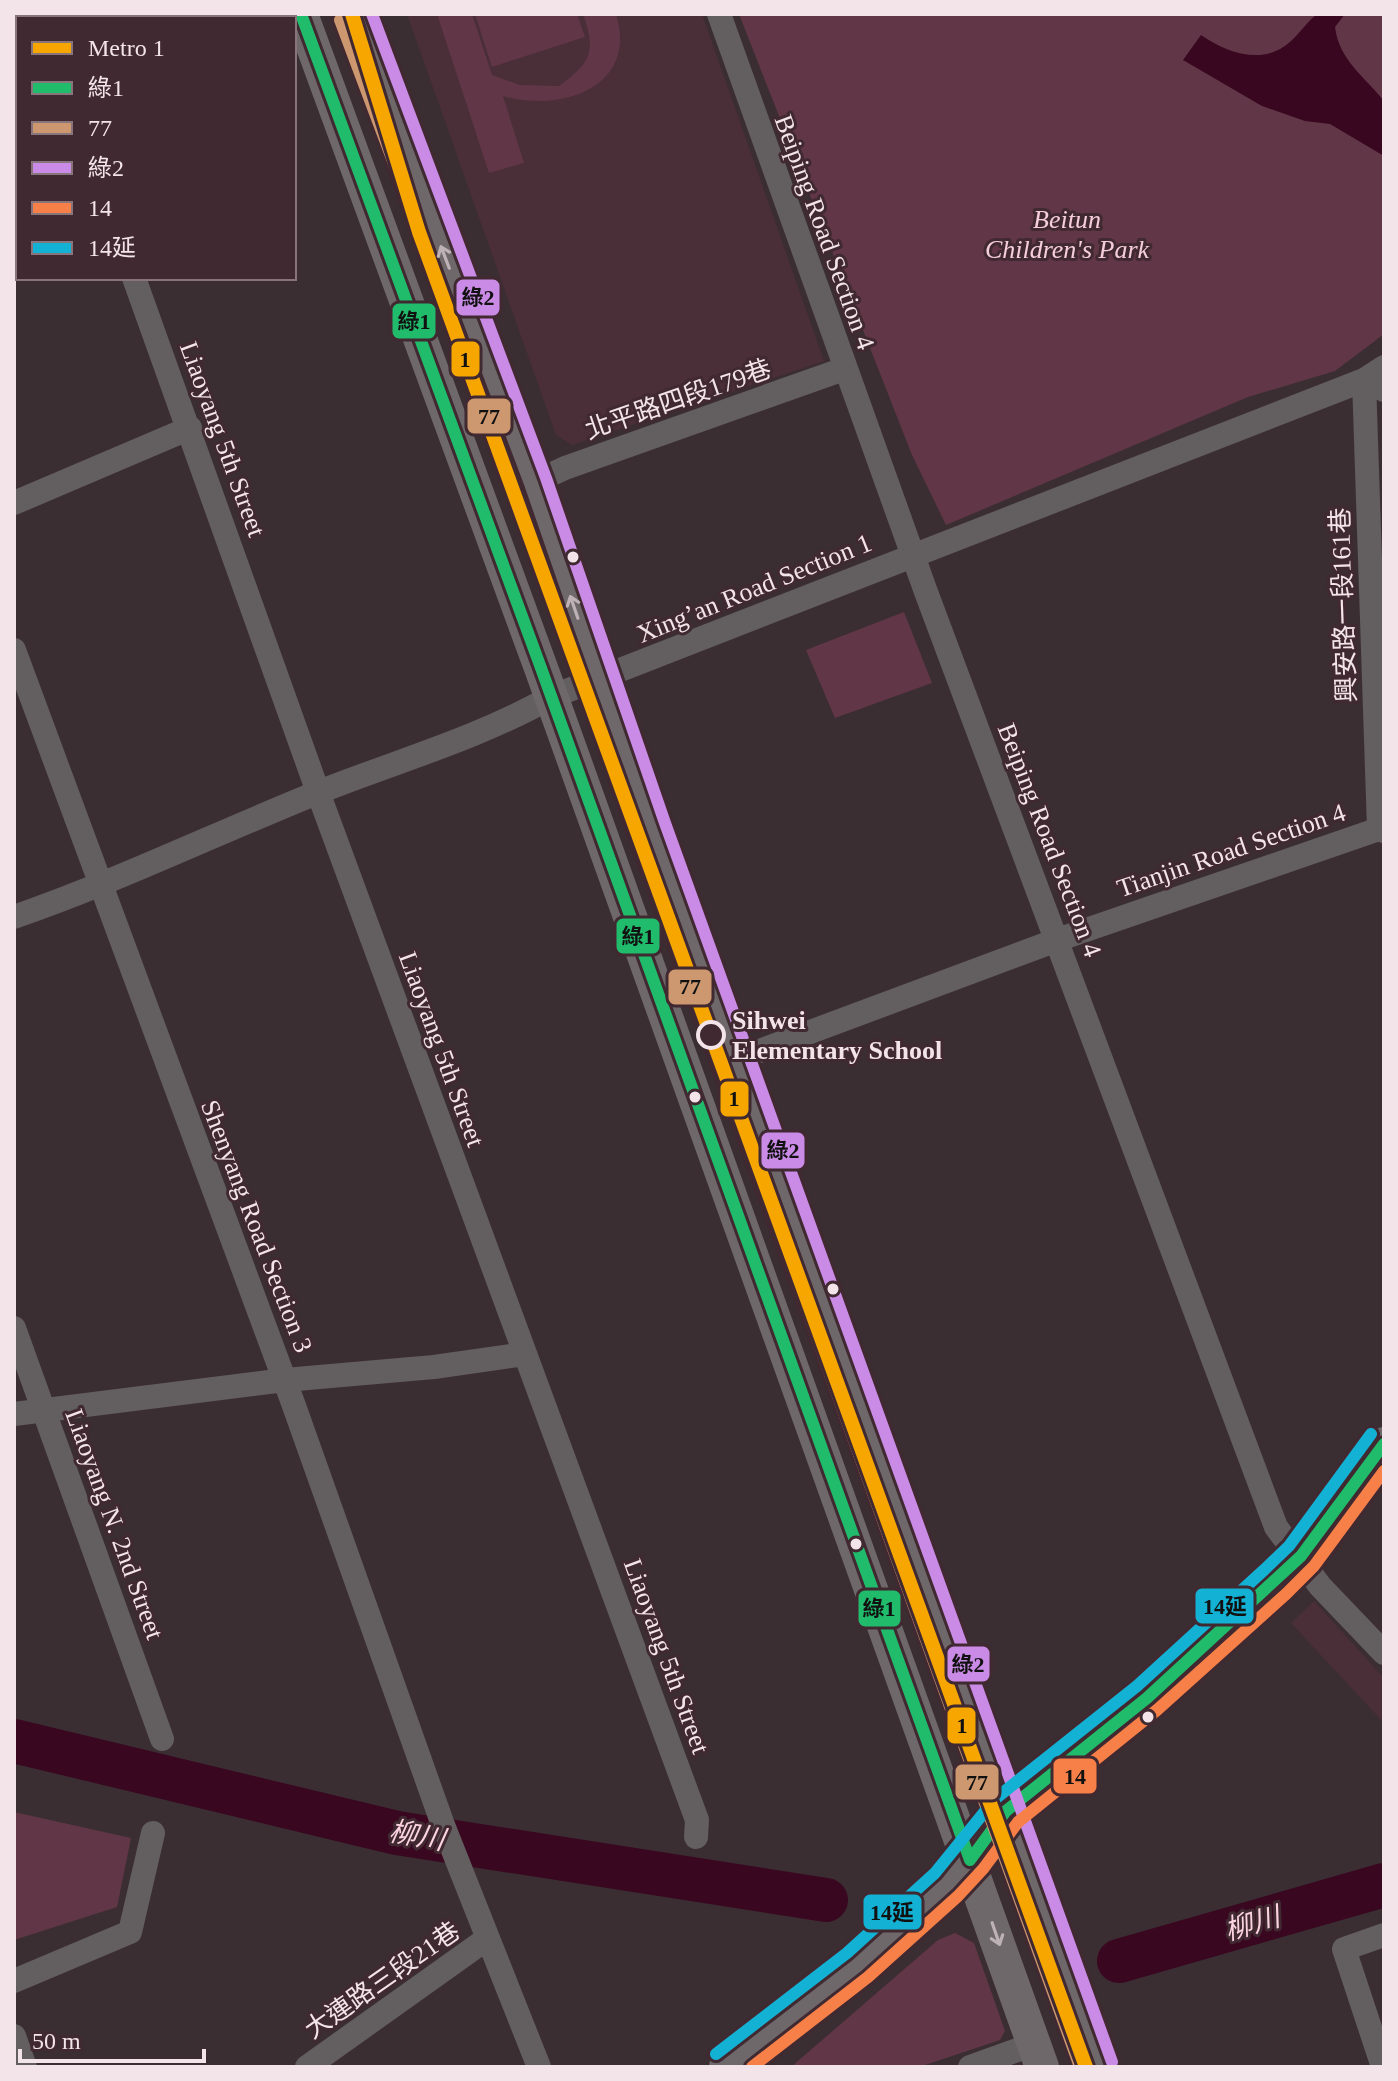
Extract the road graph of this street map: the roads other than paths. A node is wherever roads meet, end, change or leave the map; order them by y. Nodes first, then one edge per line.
1 (301, 14) edge
2 (355, 14) edge
3 (719, 14) edge
4 (135, 280) edge
5 (844, 369) junction
6 (1377, 379) edge
7 (190, 428) junction
8 (531, 484) junction
9 (14, 503) edge
10 (913, 553) junction
11 (14, 650) edge
12 (599, 680) junction
13 (551, 697) junction
14 (318, 792) junction
15 (1382, 830) edge
16 (102, 885) junction
17 (14, 917) edge
18 (1057, 940) junction
19 (735, 1060) junction
20 (14, 1328) edge
21 (524, 1354) junction
22 (285, 1380) junction
23 (45, 1410) junction
24 (14, 1414) edge
25 (1384, 1444) edge
26 (1301, 1556) junction
27 (1384, 1653) edge
28 (162, 1739) dead end
29 (1006, 1811) junction
30 (153, 1833) dead end
31 (696, 1837) dead end
32 (970, 1860) junction
33 (1384, 1935) edge
34 (488, 1938) junction
35 (14, 1981) edge
36 (14, 2036) edge
37 (1038, 2056) edge
38 (25, 2067) edge
39 (307, 2067) edge
40 (539, 2067) edge
41 (726, 2067) edge
42 (970, 2067) edge
43 (1097, 2067) edge
44 (1383, 2067) edge

1 - 13 main road
8 -> 2 main road
3 - 5 street, Beiping Road Section 4
4 - 7 street, Liaoyang 5th Street
5 - 8 street, 北平路四段179巷
5 - 10 street, Beiping Road Section 4
6 - 10 street, Xing’an Road Section 1
6 - 15 street, 興安路一段161巷
7 - 9 street
7 - 14 street, Liaoyang 5th Street
12 -> 8 main road
10 - 12 street, Xing’an Road Section 1
10 - 18 street, Beiping Road Section 4
11 - 16 street, Shenyang Road Section 3
12 - 13 street, Xing’an Road Section 1
12 - 19 main road
13 - 14 street, Xing’an Road Section 1
13 - 32 main road
14 - 16 street, Xing’an Road Section 1
14 - 21 street, Liaoyang 5th Street
15 - 18 street, Tianjin Road Section 4
16 - 17 street, Xing’an Road Section 1
16 - 22 street, Shenyang Road Section 3
18 - 19 street, Tianjin Road Section 4
18 - 26 street, Beiping Road Section 4
19 - 29 main road
20 - 23 street, Liaoyang N. 2nd Street
21 - 22 street
21 - 31 street, Liaoyang 5th Street
22 - 23 street
22 - 34 street, Shenyang Road Section 3
23 - 24 street
23 - 28 street, Liaoyang N. 2nd Street
25 - 26 main road
26 - 27 street, Beiping Road Section 4
26 - 29 main road
29 - 32 main road
29 - 43 main road
30 - 35 street
32 -> 37 main road
32 - 41 main road
33 - 44 street
34 - 39 street, 大連路三段21巷
34 - 40 street
36 - 38 street
37 - 42 street

